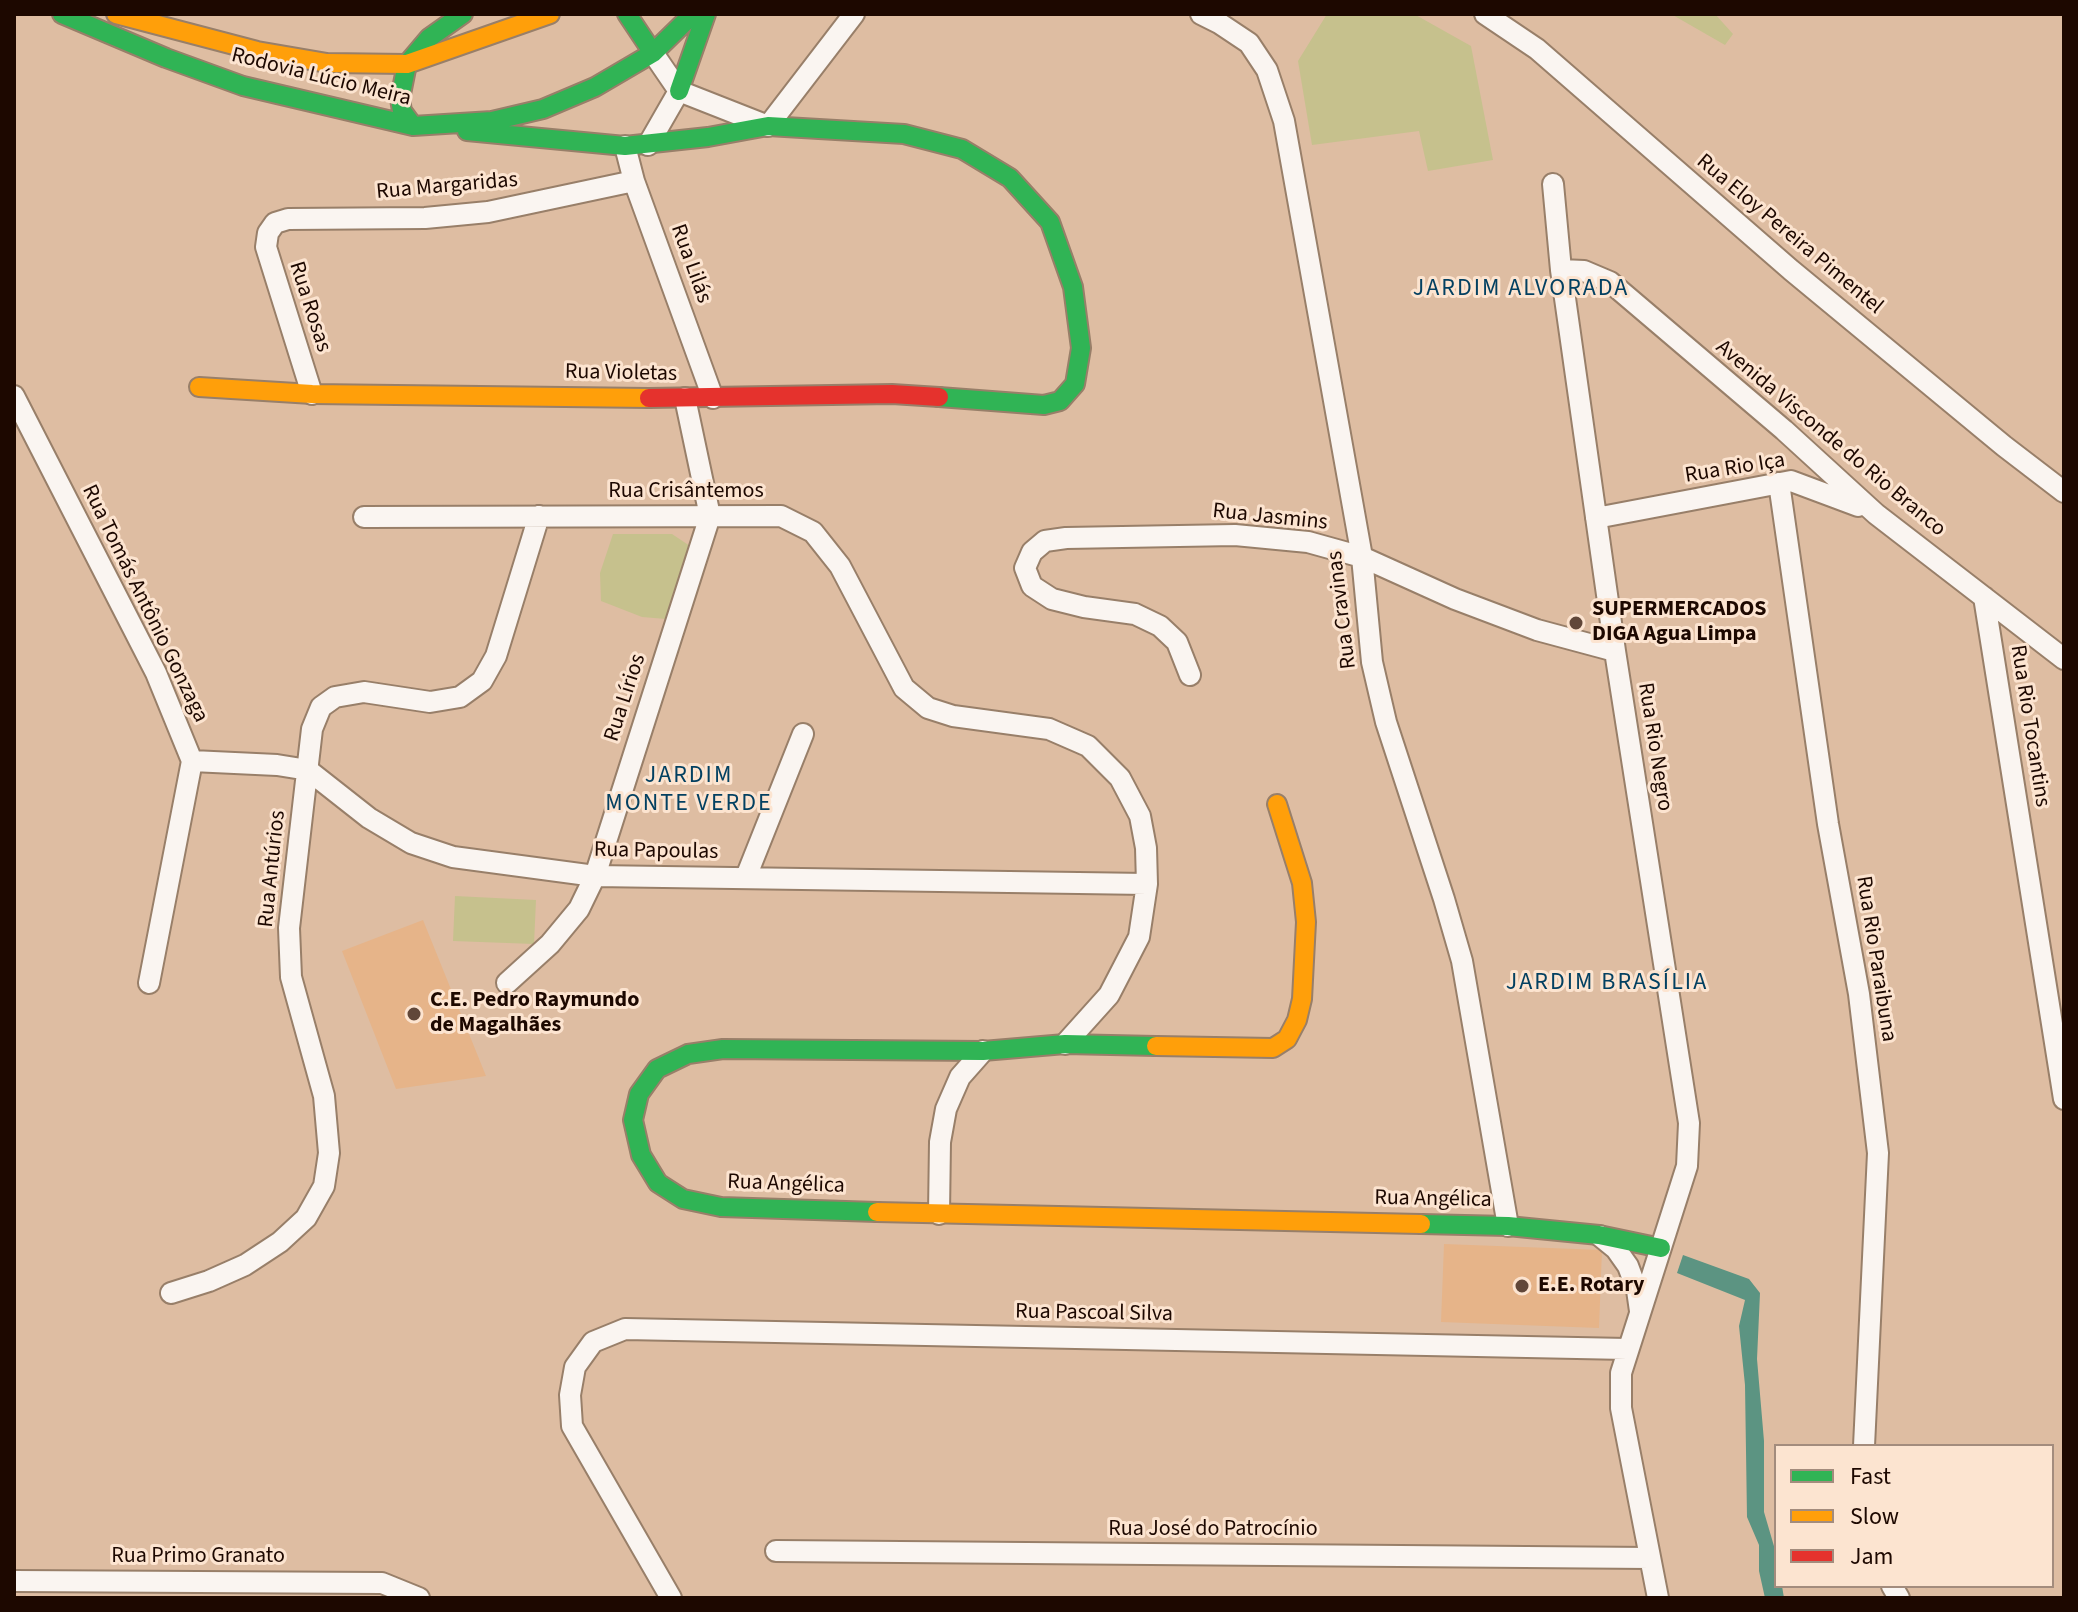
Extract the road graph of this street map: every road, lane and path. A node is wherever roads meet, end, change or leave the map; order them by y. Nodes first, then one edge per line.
1 (62, 14) edge
2 (116, 14) edge
3 (463, 14) edge
4 (550, 14) edge
5 (627, 14) edge
6 (693, 14) edge
7 (706, 14) edge
8 (854, 14) edge
9 (1201, 14) edge
10 (1485, 14) edge
11 (653, 53) junction
12 (407, 64) junction
13 (679, 91) junction
14 (413, 126) junction
15 (768, 126) junction
16 (648, 145) junction
17 (625, 146) junction
18 (634, 181) junction
19 (1553, 184) dead end
20 (268, 233) joint
21 (1561, 270) junction
22 (199, 387) dead end
23 (312, 394) junction
24 (14, 396) edge
25 (685, 398) junction
26 (713, 398) junction
27 (1784, 430) junction
28 (1785, 482) junction
29 (2064, 492) edge
30 (1876, 514) junction
31 (539, 516) junction
32 (710, 516) junction
33 (364, 517) dead end
34 (1596, 518) junction
35 (1362, 557) junction
36 (1984, 597) junction
37 (1615, 651) junction
38 (2064, 659) edge
39 (1190, 675) dead end
40 (803, 734) dead end
41 (192, 761) junction
42 (308, 770) junction
43 (1277, 804) dead end
44 (595, 876) junction
45 (746, 877) junction
46 (1147, 884) junction
47 (149, 983) dead end
48 (507, 983) dead end
49 (1065, 1044) junction
50 (983, 1051) junction
51 (2064, 1099) edge
52 (939, 1214) junction
53 (1508, 1226) junction
54 (1599, 1235) junction
55 (1661, 1248) junction
56 (171, 1293) dead end
57 (1640, 1311) junction
58 (1627, 1349) junction
59 (1864, 1444) edge
60 (776, 1551) dead end
61 (1650, 1558) junction
62 (14, 1581) edge
63 (419, 1598) edge
64 (671, 1598) edge
65 (1658, 1598) edge

1 - 14 street, Rodovia Lúcio Meira
2 - 12 street, Rodovia Lúcio Meira
3 - 12 street
4 - 12 street, Rodovia Lúcio Meira
5 - 11 street
6 - 11 street, Rodovia Lúcio Meira
7 - 13 street
8 - 15 street
9 - 35 street, Rua Cravinas
10 - 29 street, Rua Eloy Pereira Pimentel
11 - 13 street
11 - 14 street, Rodovia Lúcio Meira
12 - 14 street
13 - 15 street
13 - 16 street
14 - 17 street
15 - 16 street
15 - 26 street, Rua Violetas
16 - 17 street
17 - 18 street, Rua Lilás
18 - 20 street, Rua Margaridas
18 - 26 street, Rua Lilás
19 - 21 street, Rua Rio Negro
20 - 23 street, Rua Rosas
21 - 27 street, Avenida Visconde do Rio Branco
21 - 34 street, Rua Rio Negro
22 - 23 street, Rua Violetas
23 - 25 street, Rua Violetas
24 - 41 street, Rua Tomás Antônio Gonzaga
25 - 26 street, Rua Violetas
25 - 32 street, Rua Lírios
27 - 28 street, Rua Rio Paraibuna
27 - 30 street, Avenida Visconde do Rio Branco
28 - 30 street, Rua Rio Iça
28 - 34 street, Rua Rio Iça
28 - 59 street, Rua Rio Paraibuna
30 - 36 street, Avenida Visconde do Rio Branco
31 - 32 street, Rua Crisântemos
31 - 33 street, Rua Crisântemos
31 - 42 street, Rua Antúrios
32 - 44 street, Rua Lírios
32 - 46 street, Rua Crisântemos
34 - 37 street, Rua Rio Negro
35 - 37 street, Rua Jasmins
35 - 39 street, Rua Jasmins
35 - 53 street, Rua Cravinas
36 - 38 street, Avenida Visconde do Rio Branco
36 - 51 street, Rua Rio Tocantins
37 - 55 street, Rua Rio Negro
40 - 45 street
41 - 42 street
41 - 47 street
42 - 44 street, Rua Papoulas
42 - 56 street, Rua Antúrios
43 - 49 street, Rua Angélica
44 - 45 street, Rua Papoulas
44 - 48 street, Rua Lírios
45 - 46 street, Rua Papoulas
46 - 49 street, Rua Crisântemos
49 - 50 street, Rua Angélica
50 - 52 street
50 - 52 street, Rua Angélica
52 - 53 street, Rua Angélica
53 - 54 street, Rua Angélica
54 - 55 street, Rua Angélica
54 - 57 street
55 - 57 street, Rua Rio Negro
57 - 58 street, Rua Rio Negro
58 - 61 street, Rua Rio Negro
58 - 64 street, Rua Pascoal Silva
60 - 61 street, Rua José do Patrocínio
61 - 65 street, Rua Rio Negro
62 - 63 street, Rua Primo Granato

